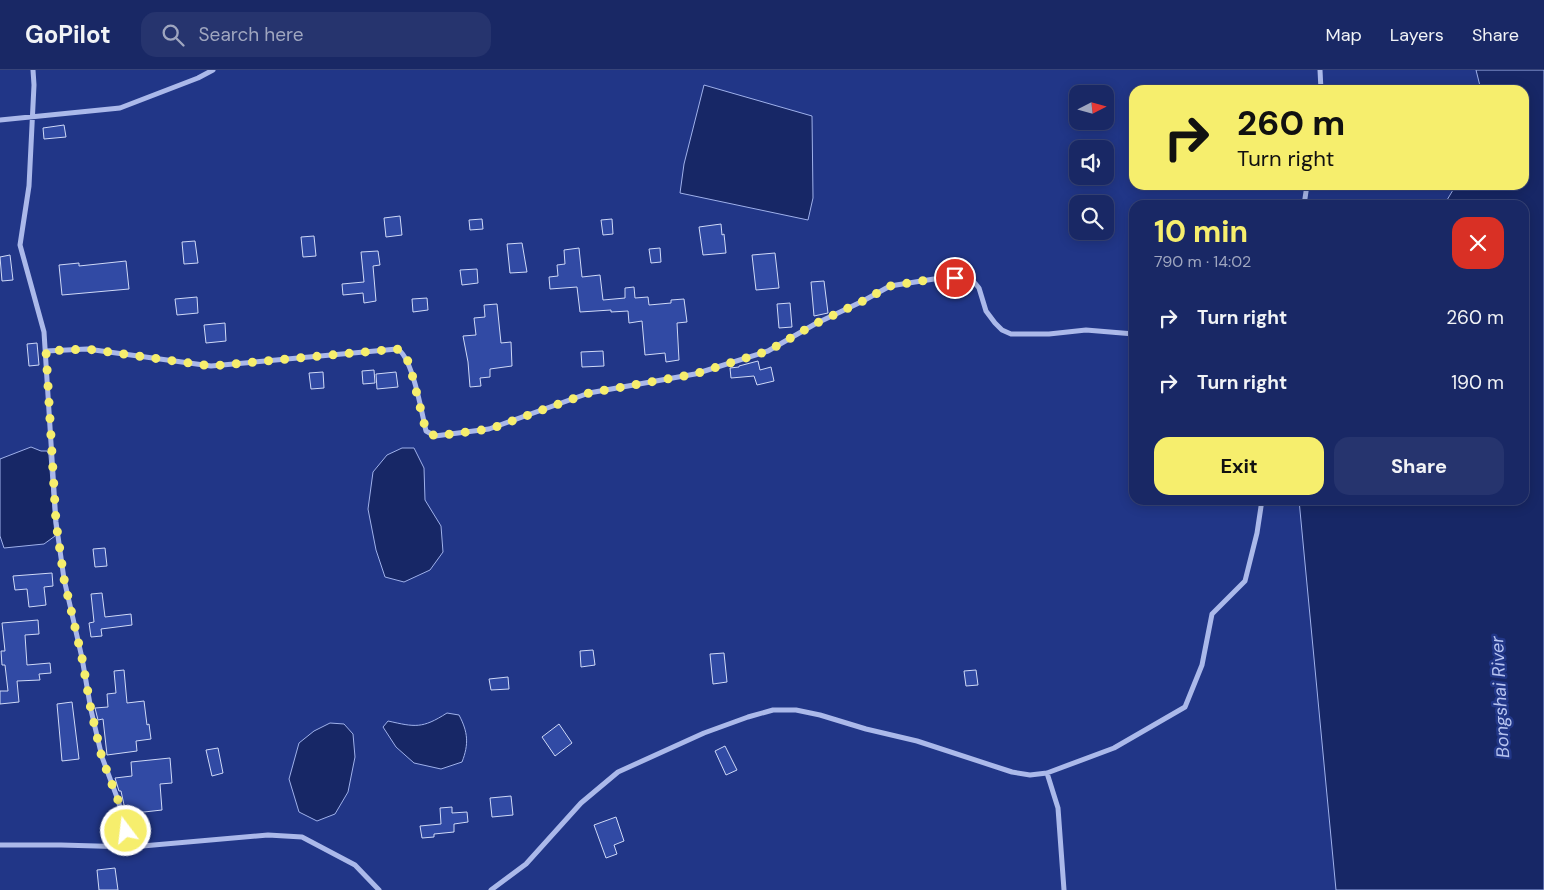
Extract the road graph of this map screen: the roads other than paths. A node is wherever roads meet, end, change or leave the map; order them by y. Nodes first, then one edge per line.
1 (33, 70) edge
2 (213, 70) edge
3 (1320, 70) edge
4 (1321, 85) edge
5 (32, 116) junction
6 (0, 120) edge
7 (1129, 334) edge
8 (46, 351) junction
9 (1261, 505) edge
10 (1047, 773) junction
11 (0, 845) edge
12 (131, 847) junction
13 (379, 890) edge
14 (491, 890) edge
15 (1064, 890) edge

1 - 5 street
2 - 5 street
3 - 4 street
5 - 6 street
5 - 8 street
7 - 8 street
8 - 12 street
9 - 10 street
10 - 14 street
10 - 15 street
11 - 12 street
12 - 13 street

